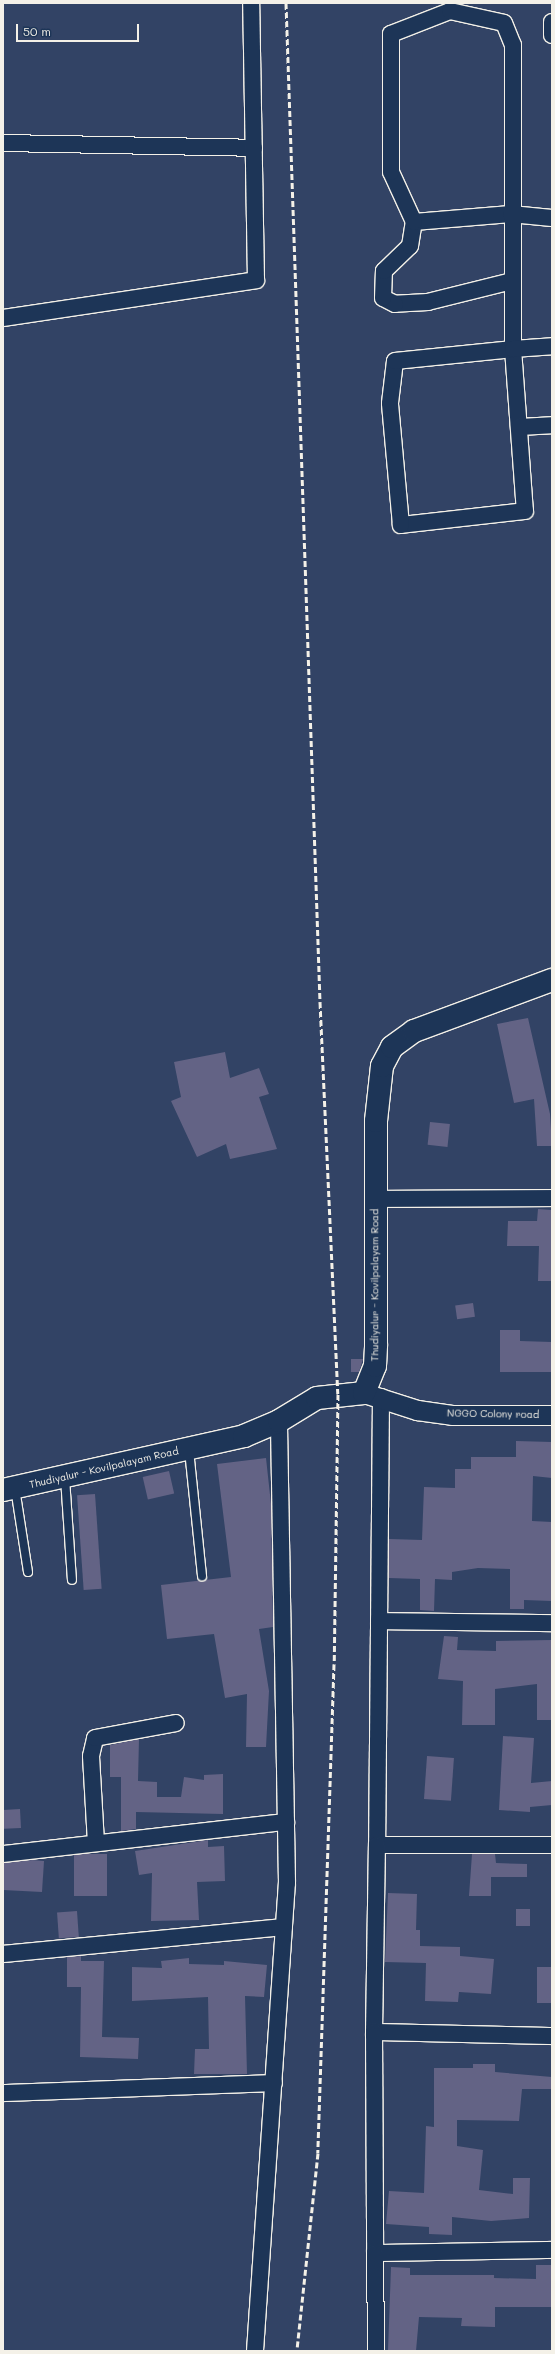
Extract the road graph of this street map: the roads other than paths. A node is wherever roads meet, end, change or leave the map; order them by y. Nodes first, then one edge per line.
1 (251, 3) edge
2 (552, 22) edge
3 (552, 35) edge
4 (3, 143) edge
5 (254, 148) junction
6 (511, 214) junction
7 (552, 218) edge
8 (414, 222) junction
9 (512, 281) junction
10 (3, 318) edge
11 (552, 346) edge
12 (513, 349) junction
13 (552, 425) edge
14 (519, 427) junction
15 (552, 980) edge
16 (552, 1198) edge
17 (376, 1199) junction
18 (372, 1395) junction
19 (552, 1415) edge
20 (279, 1421) junction
21 (189, 1449) junction
22 (65, 1478) junction
23 (9, 1489) edge
24 (28, 1572) dead end
25 (202, 1576) dead end
26 (72, 1580) dead end
27 (379, 1621) junction
28 (552, 1623) edge
29 (176, 1723) dead end
30 (286, 1822) junction
31 (96, 1843) junction
32 (377, 1845) junction
33 (552, 1845) edge
34 (3, 1854) edge
35 (284, 1926) junction
36 (3, 1954) edge
37 (374, 2032) junction
38 (552, 2036) edge
39 (274, 2083) junction
40 (3, 2093) edge
41 (552, 2250) edge
42 (375, 2253) junction
43 (255, 2351) edge
44 (376, 2351) edge

1 - 5 street
2 - 3 street
4 - 5 street
5 - 10 street
6 - 7 street
6 - 8 street
6 - 8 street
6 - 9 street
8 - 9 street
9 - 12 street
11 - 12 street
12 - 14 street
12 - 14 street
13 - 14 street
15 - 17 main road, Thudiyalur - Kovilpalayam Road
16 - 17 street
17 - 18 main road, Thudiyalur - Kovilpalayam Road
18 - 19 street, NGGO Colony road
18 - 20 main road, Thudiyalur - Kovilpalayam Road
18 - 27 street
20 - 21 main road, Thudiyalur - Kovilpalayam Road
20 - 30 street
21 - 22 main road, Thudiyalur - Kovilpalayam Road
21 - 25 lane
22 - 23 main road, Thudiyalur - Kovilpalayam Road
22 - 26 lane
23 - 24 lane
27 - 28 street
27 - 32 street
29 - 31 street
30 - 31 street
30 - 35 street
31 - 34 street
32 - 33 street
32 - 37 street
35 - 36 street
35 - 39 street
37 - 38 street
37 - 42 street
39 - 40 street
39 - 43 street
41 - 42 street
42 - 44 street

